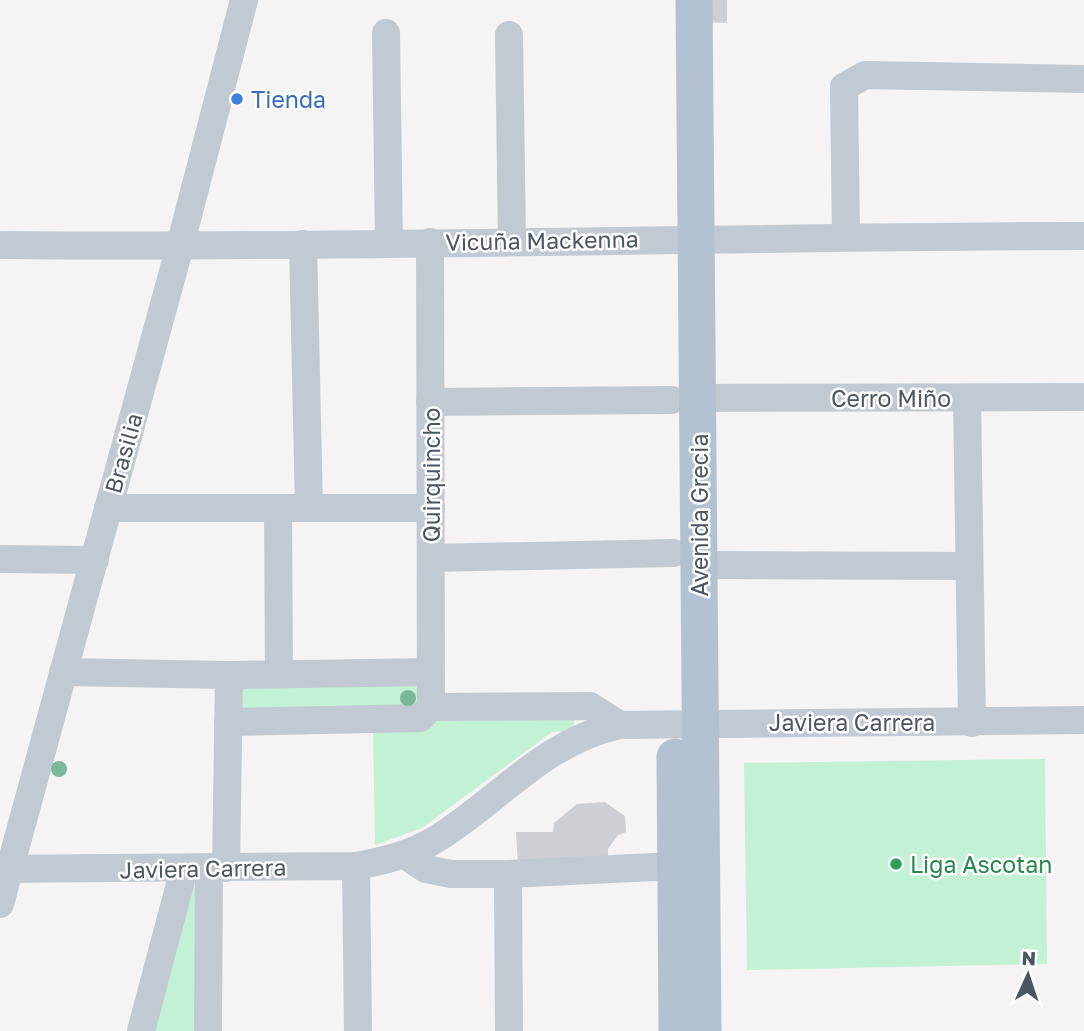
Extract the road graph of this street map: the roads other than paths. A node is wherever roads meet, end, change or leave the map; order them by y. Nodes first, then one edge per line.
1 (244, 0) edge
2 (669, 0) edge
3 (694, 0) edge
4 (386, 33) dead end
5 (509, 35) dead end
6 (1084, 79) edge
7 (1084, 236) edge
8 (846, 237) junction
9 (683, 238) junction
10 (512, 241) junction
11 (430, 242) junction
12 (389, 243) junction
13 (303, 244) junction
14 (0, 245) edge
15 (180, 246) junction
16 (1084, 397) edge
17 (685, 399) junction
18 (967, 399) junction
19 (430, 402) junction
20 (108, 508) junction
21 (278, 508) junction
22 (309, 508) junction
23 (431, 508) junction
24 (431, 558) junction
25 (0, 559) edge
26 (686, 559) junction
27 (95, 560) junction
28 (968, 566) junction
29 (63, 672) junction
30 (430, 672) junction
31 (279, 674) junction
32 (229, 675) junction
33 (431, 707) junction
34 (1084, 720) edge
35 (228, 722) junction
36 (972, 723) junction
37 (688, 724) junction
38 (620, 725) junction
39 (405, 855) junction
40 (356, 866) junction
41 (676, 866) junction
42 (5, 869) edge
43 (206, 869) junction
44 (508, 874) junction
45 (0, 905) edge
46 (141, 1031) edge
47 (208, 1031) edge
48 (358, 1031) edge
49 (509, 1031) edge
50 (677, 1031) edge
51 (703, 1031) edge

1 - 15 street, Brasilia
2 - 9 main road, Avenida Grecia
3 - 9 main road, Avenida Grecia
4 - 12 street
5 - 10 street
6 - 8 street
7 - 8 street, Vicuña Mackenna
8 - 9 street, Vicuña Mackenna
9 - 10 street, Vicuña Mackenna
9 - 17 main road, Avenida Grecia
10 - 11 street, Vicuña Mackenna
11 - 12 street, Vicuña Mackenna
11 - 19 street, Quirquincho
12 - 13 street, Vicuña Mackenna
13 - 15 street, Vicuña Mackenna
13 - 22 street
14 - 15 street, Vicuña Mackenna
15 - 20 street, Brasilia
16 - 18 street, Cerro Miño
17 - 18 street, Cerro Miño
17 - 19 street, Cerro Miño
17 - 26 main road, Avenida Grecia
18 - 28 street
19 - 23 street, Quirquincho
20 - 21 street
20 - 27 street, Brasilia
21 - 22 street
21 - 31 street
22 - 23 street
23 - 24 street, Quirquincho
24 - 26 street
24 - 30 street, Quirquincho
25 - 27 street
26 - 28 street
26 - 37 main road, Avenida Grecia
27 - 29 street, Brasilia
28 - 36 street
29 - 32 street
29 - 42 street, Brasilia
30 - 31 street
30 - 33 street, Quirquincho
31 - 32 street
32 - 35 street
33 - 35 street
33 - 38 street
34 - 36 street, Javiera Carrera
35 - 43 street
36 - 37 street, Javiera Carrera
37 - 38 street, Javiera Carrera
37 - 41 main road, Avenida Grecia
37 - 51 main road, Avenida Grecia
38 - 39 street, Javiera Carrera
39 - 40 street, Javiera Carrera
39 - 44 street
40 - 43 street, Javiera Carrera
40 - 48 street
41 - 44 street
41 - 50 main road, Avenida Grecia
42 - 43 street, Javiera Carrera
42 - 45 street, Brasilia
43 - 46 street
43 - 47 street
44 - 49 street

